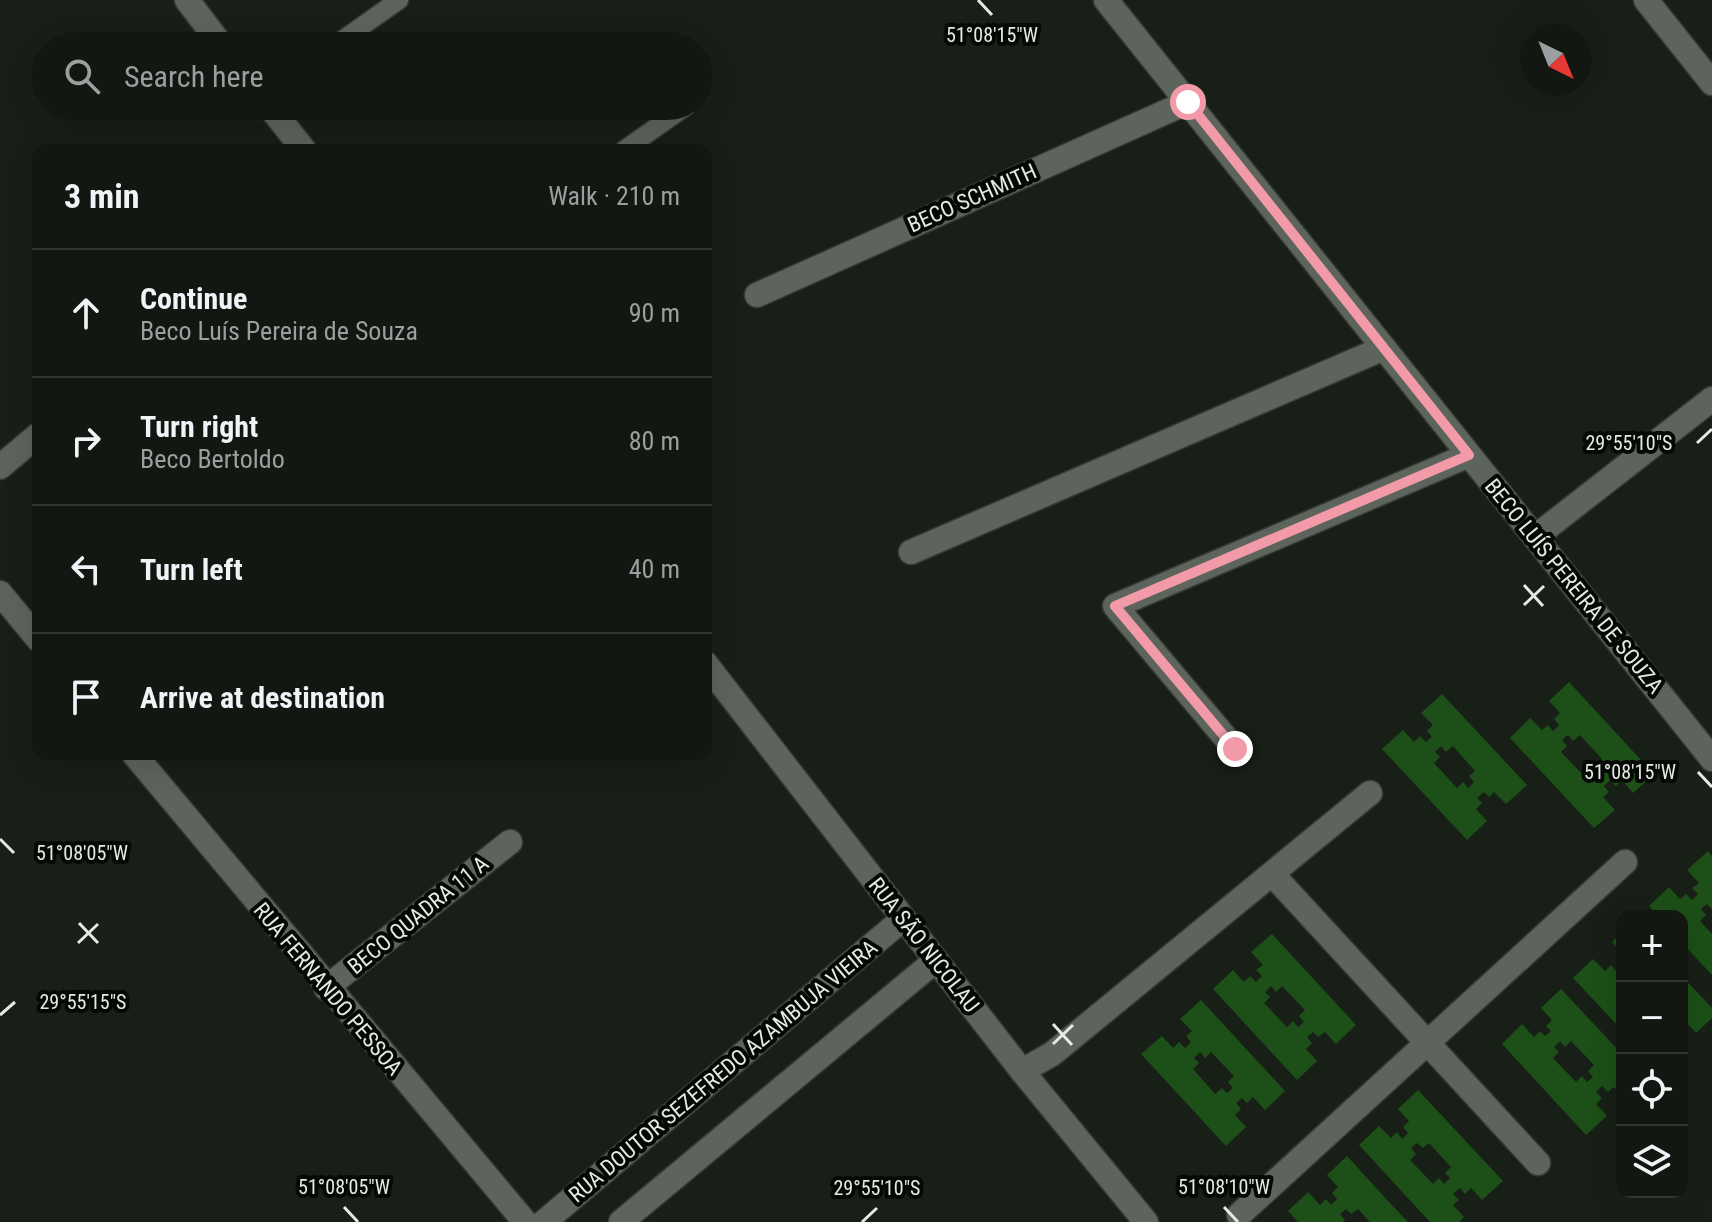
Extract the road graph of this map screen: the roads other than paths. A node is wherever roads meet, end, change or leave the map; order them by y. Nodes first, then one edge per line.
1 (187, 0) edge
2 (399, 0) edge
3 (1106, 0) edge
4 (1646, 0) edge
5 (211, 32) edge
6 (354, 32) edge
7 (1712, 83) edge
8 (1188, 102) junction
9 (280, 120) edge
10 (667, 120) edge
11 (299, 144) edge
12 (633, 144) edge
13 (757, 295) dead end
14 (1384, 348) junction
15 (1712, 399) edge
16 (32, 440) edge
17 (1469, 455) junction
18 (0, 467) edge
19 (1535, 537) junction
20 (911, 552) dead end
21 (0, 593) edge
22 (32, 632) edge
23 (712, 672) edge
24 (1235, 749) dead end
25 (1712, 759) edge
26 (147, 760) edge
27 (1370, 793) dead end
28 (510, 842) dead end
29 (1625, 862) dead end
30 (1272, 874) junction
31 (903, 919) junction
32 (935, 961) junction
33 (326, 988) junction
34 (1427, 1043) junction
35 (1022, 1071) junction
36 (1538, 1163) dead end
37 (1239, 1215) dead end
38 (525, 1222) edge
39 (544, 1222) edge
40 (621, 1222) edge
41 (1146, 1222) edge

1 - 5 street
2 - 6 lane
3 - 8 street, BECO LUÍS PEREIRA DE SOUZA
4 - 7 street
8 - 13 street, BECO SCHMITH
8 - 14 street, BECO LUÍS PEREIRA DE SOUZA
9 - 11 street
10 - 12 lane
14 - 17 street, BECO LUÍS PEREIRA DE SOUZA
14 - 20 street
15 - 19 street
16 - 18 street
17 - 19 street, BECO LUÍS PEREIRA DE SOUZA
17 - 24 street
19 - 25 street, BECO LUÍS PEREIRA DE SOUZA
21 - 22 street
23 - 31 street, RUA SÃO NICOLAU
26 - 33 street, RUA FERNANDO PESSOA
27 - 30 street
28 - 33 street, BECO QUADRA 11 A
29 - 34 street
30 - 34 street
30 - 35 street
31 - 32 street, RUA SÃO NICOLAU
31 - 39 street, RUA DOUTOR SEZEFREDO AZAMBUJA VIEIRA
32 - 35 street, RUA SÃO NICOLAU
32 - 40 street
33 - 38 street, RUA FERNANDO PESSOA
34 - 36 street
34 - 37 street
35 - 41 street, RUA SÃO NICOLAU

